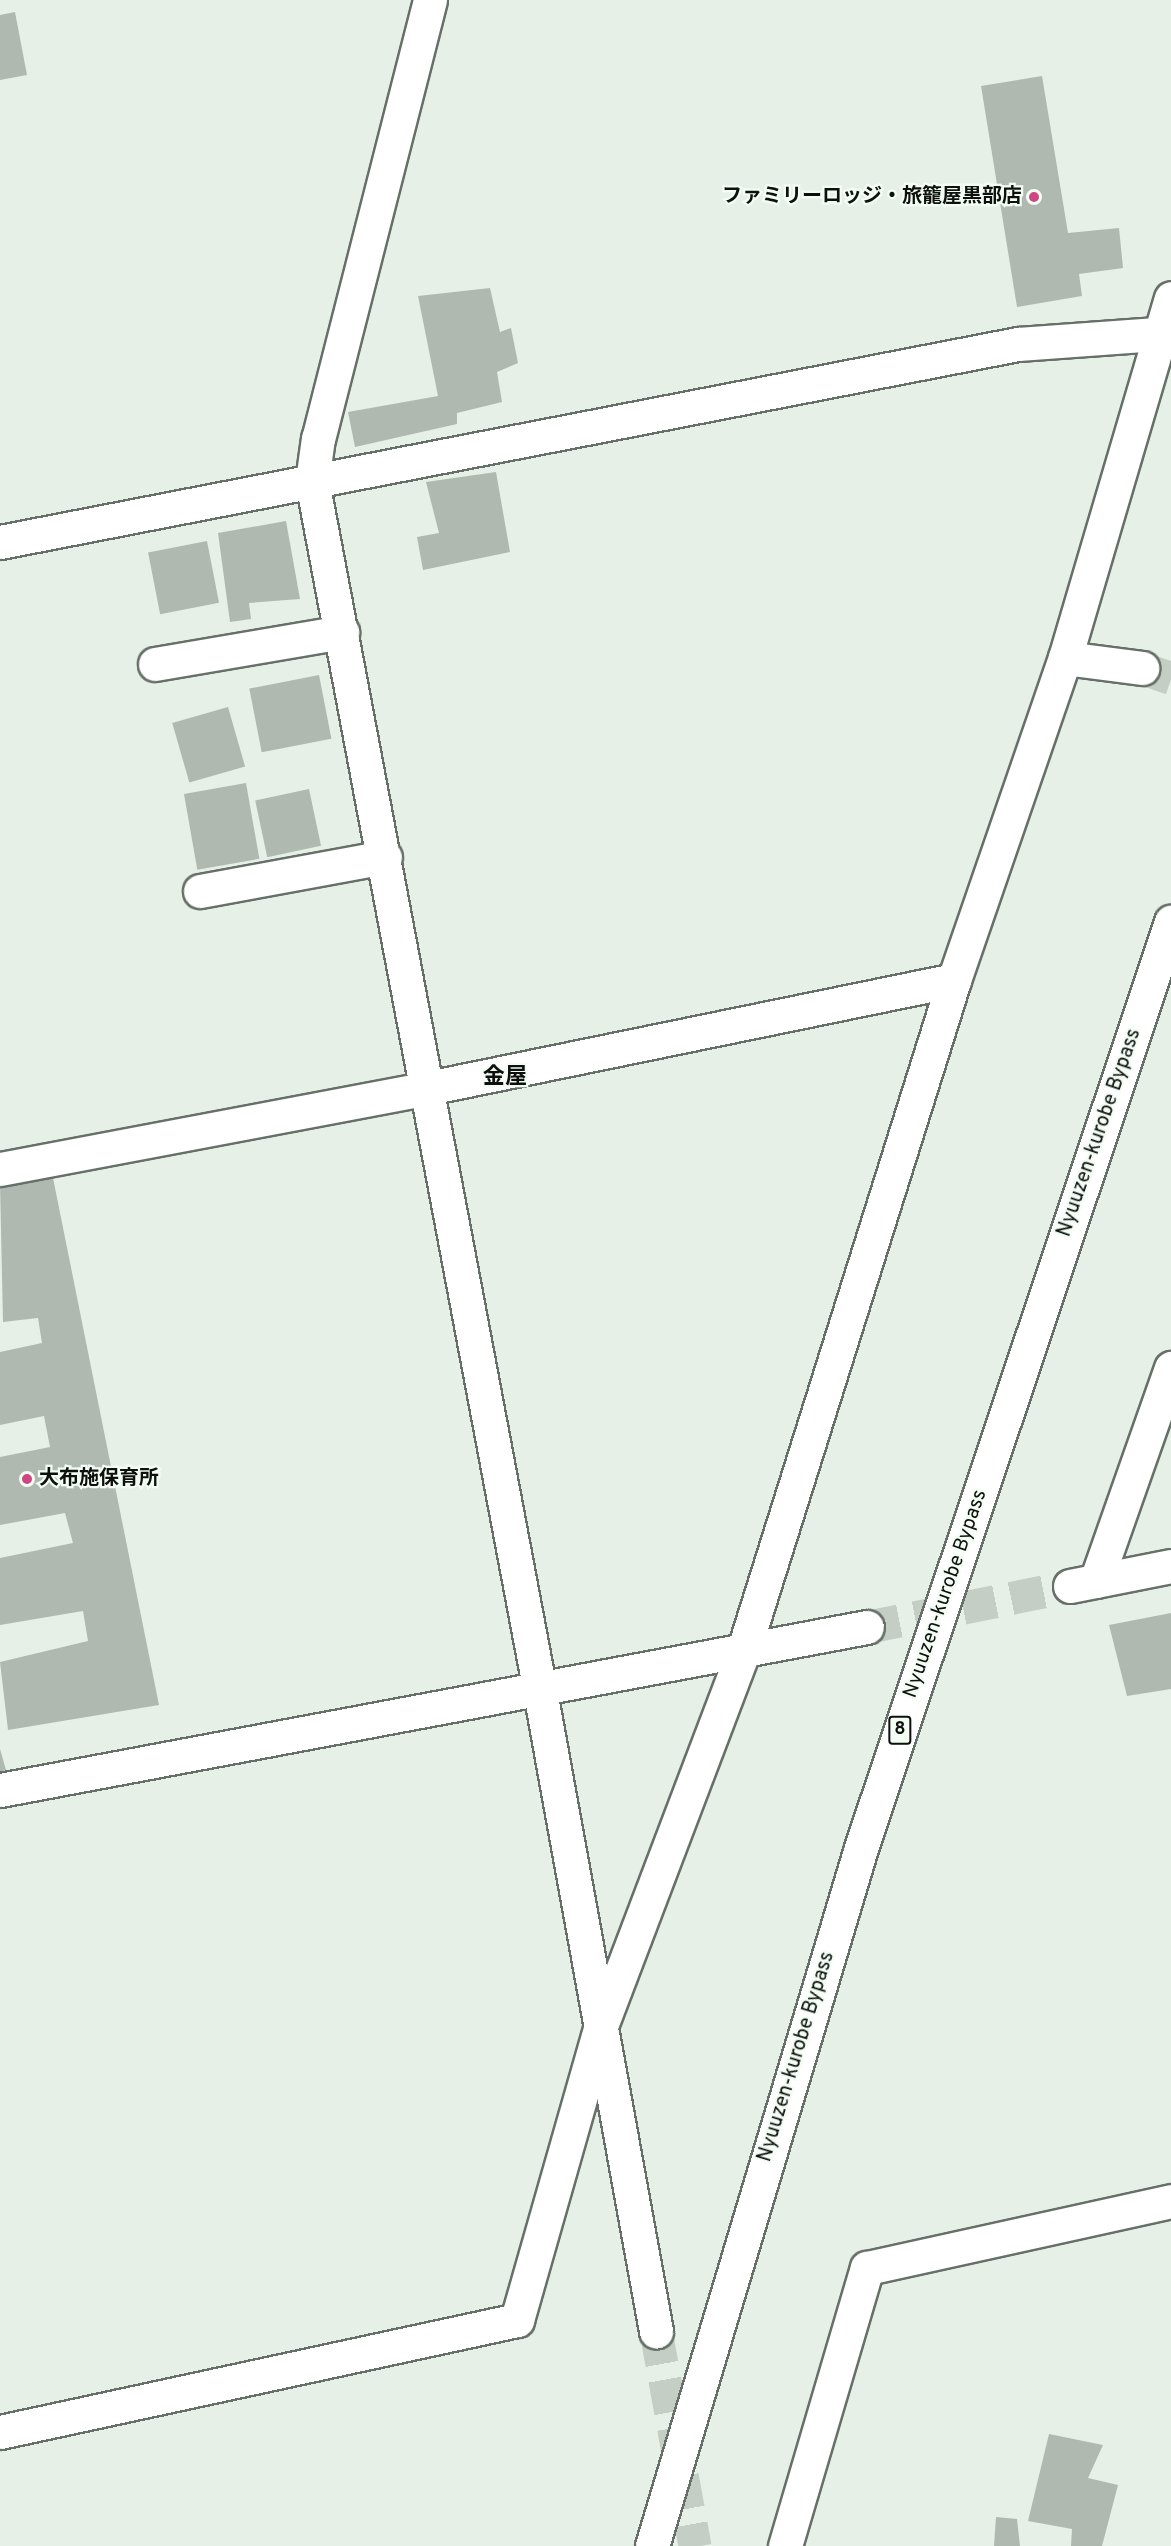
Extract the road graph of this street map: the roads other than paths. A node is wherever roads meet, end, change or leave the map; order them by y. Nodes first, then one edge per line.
1 (430, 0) edge
2 (1171, 297) edge
3 (1157, 334) junction
4 (312, 481) junction
5 (0, 542) edge
6 (342, 632) junction
7 (1065, 658) junction
8 (155, 664) dead end
9 (1142, 668) tunnel mouth
10 (385, 857) junction
11 (200, 891) dead end
12 (1171, 922) edge
13 (954, 980) junction
14 (428, 1089) junction
15 (0, 1169) edge
16 (1171, 1368) edge
17 (1171, 1566) edge
18 (867, 1627) tunnel mouth
19 (744, 1649) junction
20 (539, 1686) junction
21 (0, 1790) edge
22 (601, 2026) junction
23 (1171, 2201) edge
24 (656, 2331) tunnel mouth
25 (0, 2432) edge
26 (652, 2546) edge
27 (785, 2546) edge

1 - 4 main road
2 - 3 main road
3 - 4 main road
3 - 7 main road
4 - 5 main road
4 - 6 main road
6 - 8 main road
6 - 10 main road
7 - 9 main road
7 - 13 main road
10 - 11 main road
10 - 14 main road
12 - 26 main road, Nyuuzen-kurobe Bypass / 8
13 - 14 main road
13 - 19 main road
14 - 15 main road
14 - 20 main road
16 - 17 main road
18 - 19 main road
19 - 20 main road
19 - 22 main road
20 - 21 main road
20 - 22 main road
22 - 24 main road
22 - 25 main road
23 - 27 main road

